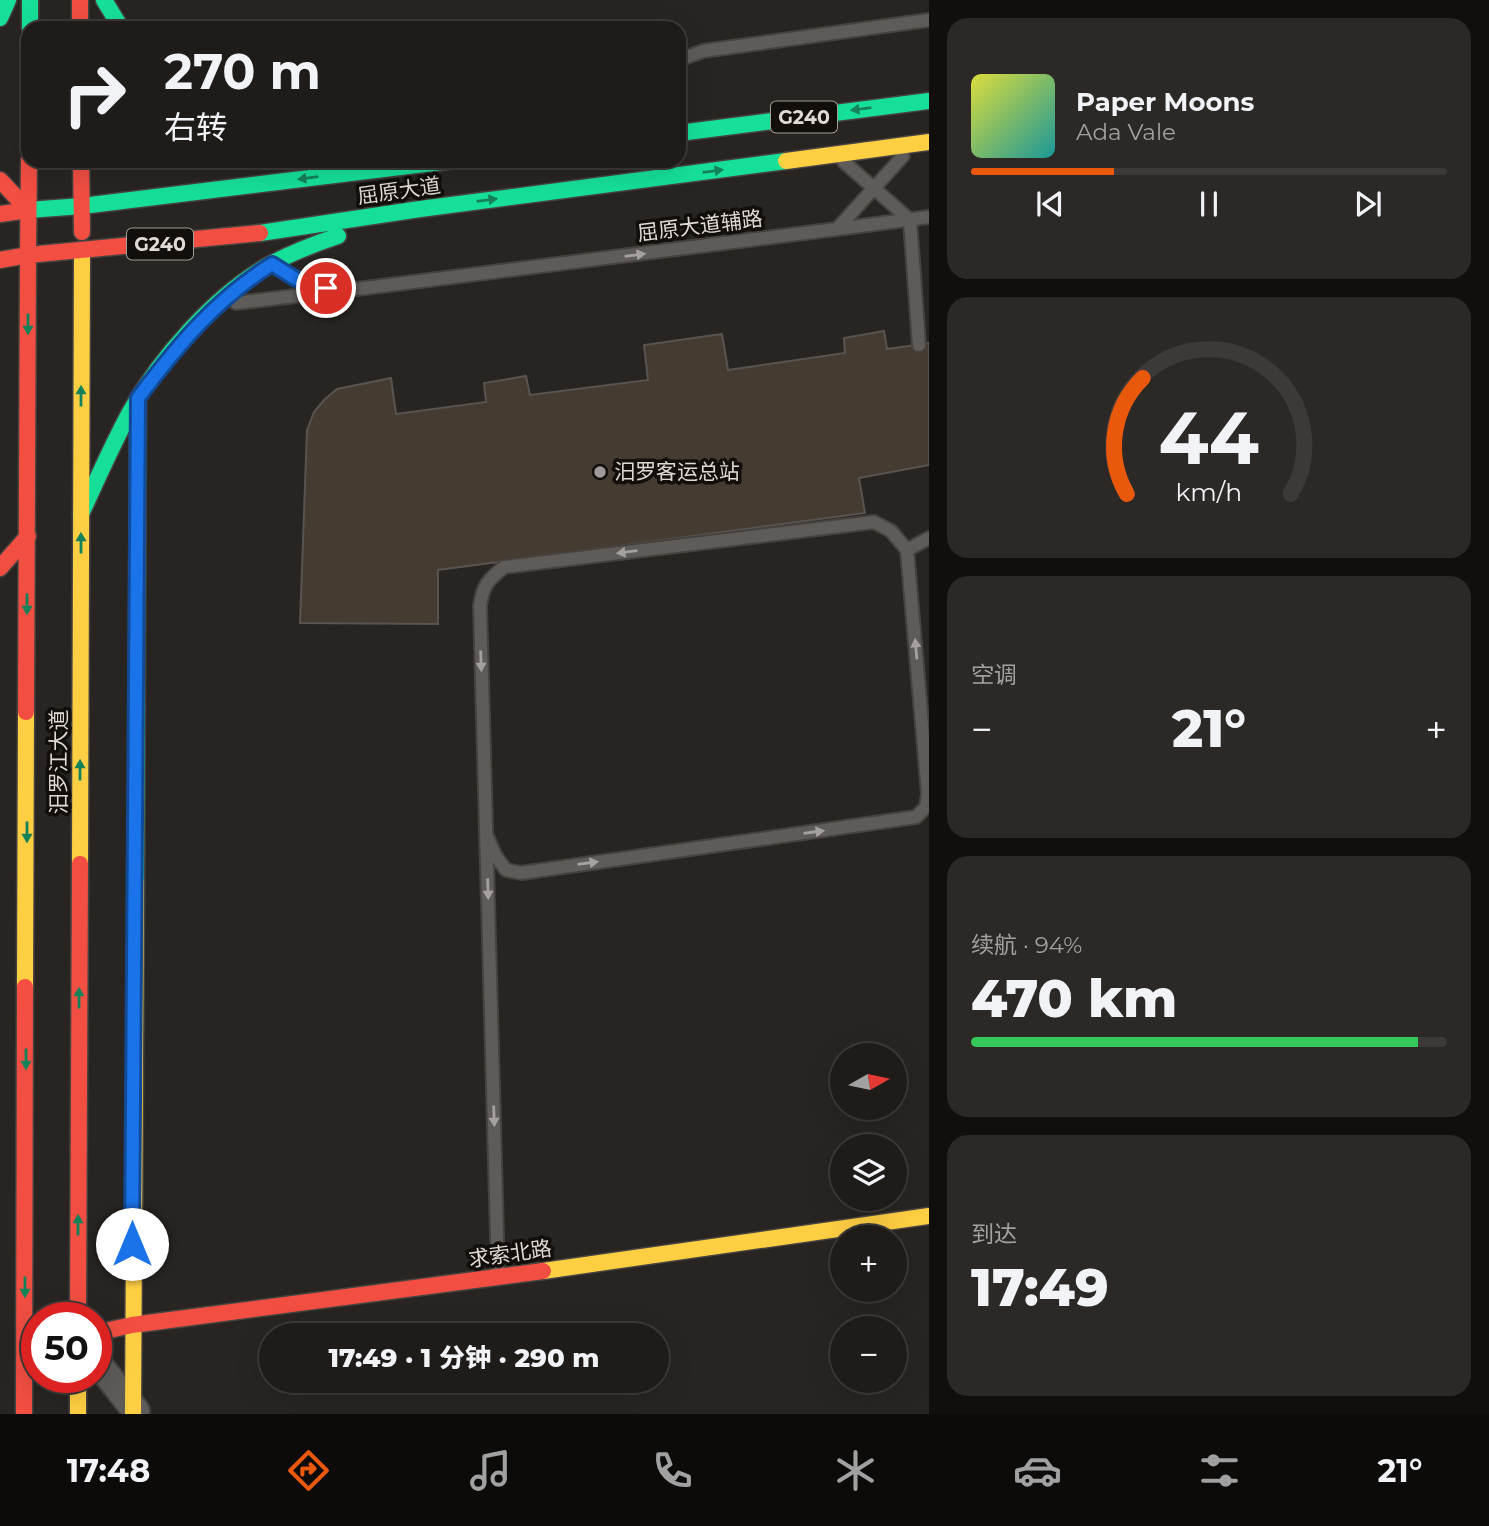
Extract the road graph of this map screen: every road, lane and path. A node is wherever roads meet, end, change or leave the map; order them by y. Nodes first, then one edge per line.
1 (8, 0) edge
2 (30, 0) edge
3 (80, 0) edge
4 (104, 0) edge
5 (0, 19) edge
6 (929, 20) edge
7 (30, 21) edge
8 (80, 21) edge
9 (117, 21) edge
10 (686, 57) edge
11 (929, 101) edge
12 (686, 132) edge
13 (929, 142) edge
14 (912, 144) junction
15 (836, 155) junction
16 (29, 168) edge
17 (82, 168) edge
18 (392, 168) edge
19 (0, 180) edge
20 (874, 188) junction
21 (82, 206) junction
22 (419, 209) junction
23 (28, 210) junction
24 (0, 214) edge
25 (929, 217) edge
26 (910, 220) junction
27 (837, 229) junction
28 (238, 236) junction
29 (82, 252) junction
30 (29, 256) junction
31 (263, 257) junction
32 (0, 260) edge
33 (357, 289) junction
34 (209, 314) junction
35 (919, 345) dead end
36 (138, 398) junction
37 (81, 436) junction
38 (114, 471) junction
39 (10, 479) dead end
40 (81, 514) junction
41 (137, 522) junction
42 (28, 536) junction
43 (929, 538) edge
44 (907, 550) junction
45 (0, 568) edge
46 (486, 834) junction
47 (929, 1216) edge
48 (498, 1277) junction
49 (24, 1302) edge
50 (78, 1302) edge
51 (132, 1325) junction
52 (112, 1329) edge
53 (112, 1382) edge
54 (24, 1393) edge
55 (78, 1393) edge
56 (136, 1413) edge
57 (24, 1414) edge
58 (78, 1414) edge

1 - 5 main road
2 - 7 main road
3 - 8 main road
4 - 9 main road
6 - 10 lane
11 -> 12 main road, G240
13 - 14 main road, 屈原大道 / G240
14 - 15 main road, 屈原大道 / G240
14 - 20 lane
15 - 20 lane
22 -> 15 main road, 屈原大道 / G240
16 - 23 main road, 汨罗江大道
17 - 21 main road, 汨罗江大道
18 -> 21 main road, 屈原大道
19 - 23 main road
20 - 26 lane
20 - 27 lane
21 - 23 main road, 屈原大道
21 - 29 main road, 汨罗江大道
22 - 28 main road, 屈原大道 / G240
22 - 31 main road
23 - 24 main road, 屈原大道
23 - 30 main road, 汨罗江大道
25 - 26 lane, 屈原大道辅路
26 - 27 lane, 屈原大道辅路
26 - 35 lane
33 -> 27 lane, 屈原大道辅路
28 - 29 main road, 屈原大道 / G240
28 - 31 lane
29 - 30 main road, 屈原大道 / G240
37 -> 29 main road, 汨罗江大道
30 - 32 main road, 屈原大道
30 -> 42 main road, 汨罗江大道
31 - 33 lane
31 - 34 main road
33 - 34 lane
34 - 36 main road
36 - 38 main road
36 - 41 main road
37 - 38 main road
37 - 40 main road, 汨罗江大道
38 - 40 main road
38 - 41 main road
39 - 42 main road
50 -> 40 main road, 汨罗江大道
41 - 51 main road
42 - 45 main road
42 -> 49 main road, 汨罗江大道
43 - 44 lane
44 -> 46 lane
46 -> 44 lane
46 -> 48 lane
47 - 48 main road, 求索北路
48 - 51 main road, 求索北路
51 - 52 main road, 求索北路
51 - 56 main road
53 - 56 street
54 - 57 main road, 汨罗江大道
55 - 58 main road

